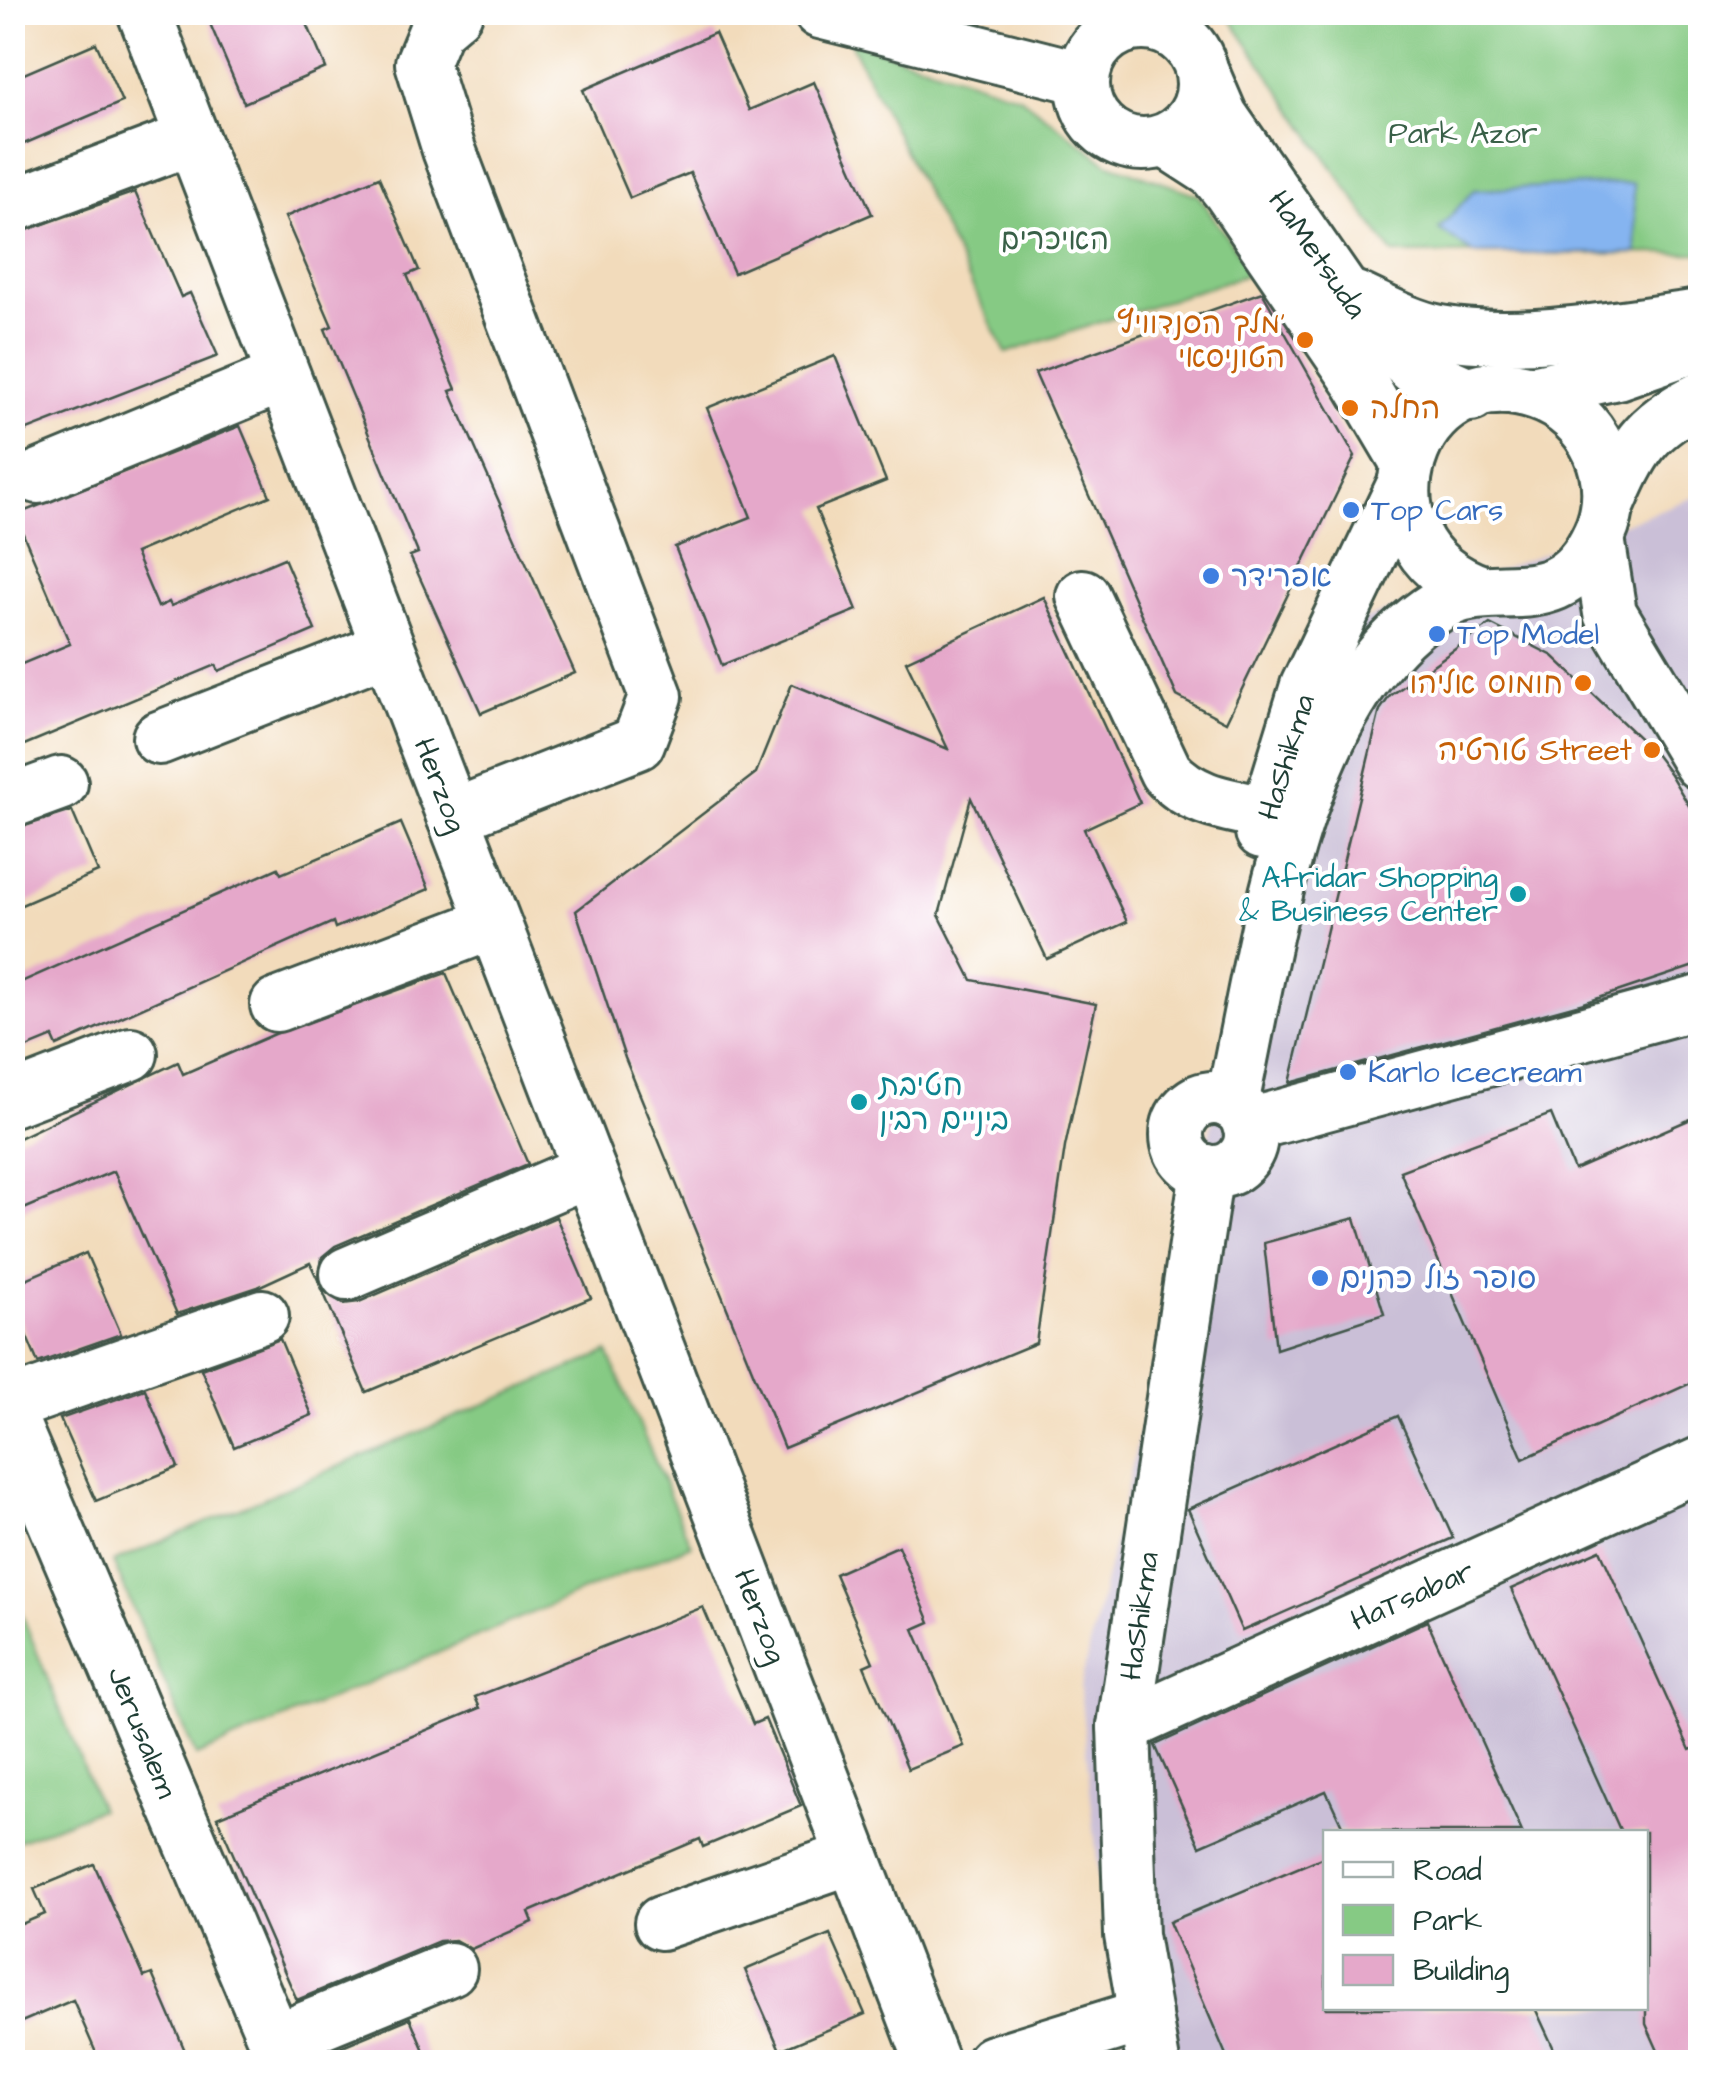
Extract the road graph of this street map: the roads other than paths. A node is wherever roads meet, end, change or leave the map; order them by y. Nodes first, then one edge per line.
1 (144, 12) edge
2 (456, 12) edge
3 (820, 12) edge
4 (1141, 18) edge
5 (1203, 74) junction
6 (1082, 78) junction
7 (192, 138) junction
8 (1166, 141) junction
9 (12, 206) edge
10 (1344, 292) junction
11 (1700, 316) edge
12 (1700, 344) edge
13 (283, 376) junction
14 (1532, 392) junction
15 (1471, 394) junction
16 (1700, 399) edge
17 (1404, 475) junction
18 (38, 477) dead end
19 (1603, 522) junction
20 (1501, 593) junction
21 (1083, 596) dead end
22 (388, 648) junction
23 (159, 738) dead end
24 (1692, 748) edge
25 (61, 782) dead end
26 (12, 801) edge
27 (1266, 813) junction
28 (453, 816) junction
29 (493, 922) junction
30 (1700, 1002) edge
31 (276, 1005) dead end
32 (131, 1054) dead end
33 (12, 1100) edge
34 (1228, 1109) junction
35 (589, 1170) junction
36 (347, 1274) dead end
37 (262, 1316) dead end
38 (12, 1404) edge
39 (12, 1422) edge
40 (1700, 1464) edge
41 (1124, 1726) junction
42 (853, 1856) junction
43 (661, 1924) dead end
44 (450, 1968) dead end
45 (1149, 2039) edge
46 (279, 2052) edge
47 (932, 2062) edge
48 (993, 2062) edge

1 - 7 street, Herzog
2 - 28 street
3 - 6 street
4 - 5 street
4 - 6 street
5 - 8 street
5 - 10 street, HaMetsuda
6 - 8 street
7 - 9 street
7 - 13 street, Herzog
8 - 17 street, HaMetsuda
10 - 11 street
10 - 15 street, HaMetsuda
12 - 14 street
13 - 18 street
13 - 22 street, Herzog
14 - 15 street
14 - 19 street
15 - 17 street
16 - 19 street
17 - 20 street
17 - 27 street, HaShikma
19 - 20 street
19 - 24 street
20 - 24 street
20 - 34 street, HaShikma
21 - 27 street
22 - 23 street
22 - 28 street, Herzog
25 - 26 street
27 - 34 street, HaShikma
28 - 29 street, Herzog
29 - 31 street
29 - 35 street, Herzog
30 - 34 street
32 - 33 street
34 - 41 street, HaShikma
35 - 36 street
35 - 42 street, Herzog
37 - 38 street
39 - 46 street, Jerusalem
40 - 41 street, HaTsabar
41 - 45 street, HaShikma
42 - 43 street
42 - 47 street, Herzog
44 - 46 street, Jerusalem
45 - 48 street

